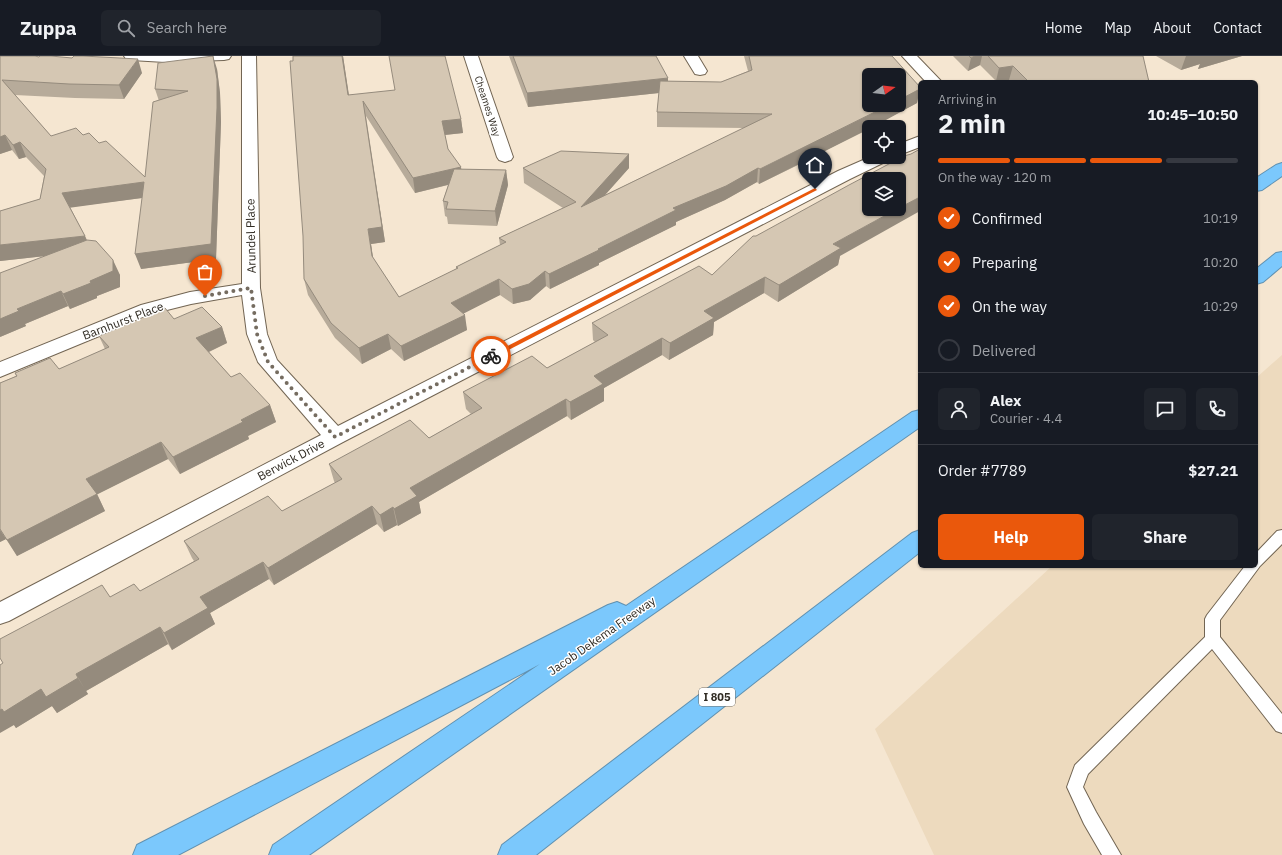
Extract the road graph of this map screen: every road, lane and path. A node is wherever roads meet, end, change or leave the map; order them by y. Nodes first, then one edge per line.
1 (131, 56) edge
2 (224, 56) edge
3 (249, 56) edge
4 (471, 56) edge
5 (691, 56) edge
6 (909, 56) edge
7 (700, 71) dead end
8 (932, 80) edge
9 (918, 142) edge
10 (906, 147) edge
11 (505, 157) dead end
12 (868, 164) edge
13 (1282, 168) edge
14 (1258, 185) edge
15 (1282, 257) edge
16 (1258, 276) edge
17 (251, 288) junction
18 (0, 370) edge
19 (918, 418) edge
20 (335, 437) junction
21 (1282, 535) edge
22 (918, 541) edge
23 (1258, 560) edge
24 (702, 568) junction
25 (1251, 568) edge
26 (0, 614) edge
27 (1213, 639) junction
28 (1282, 726) edge
29 (148, 855) edge
30 (284, 855) edge
31 (513, 855) edge
32 (1112, 855) edge

1 - 2 street
3 - 17 street, Arundel Place
4 - 11 street, Cheames Way
5 - 7 street
6 - 8 street
9 - 10 street
12 - 20 street, Berwick Drive
13 - 14 highway
15 - 16 highway
17 - 18 street, Barnhurst Place
17 - 20 street, Arundel Place
19 - 24 highway, Jacob Dekema Freeway
20 - 26 street, Berwick Drive
21 - 23 lane
22 - 31 highway, I 805
24 - 29 highway
24 - 30 highway, Jacob Dekema Freeway
25 - 27 lane
27 - 28 lane
27 - 32 lane

